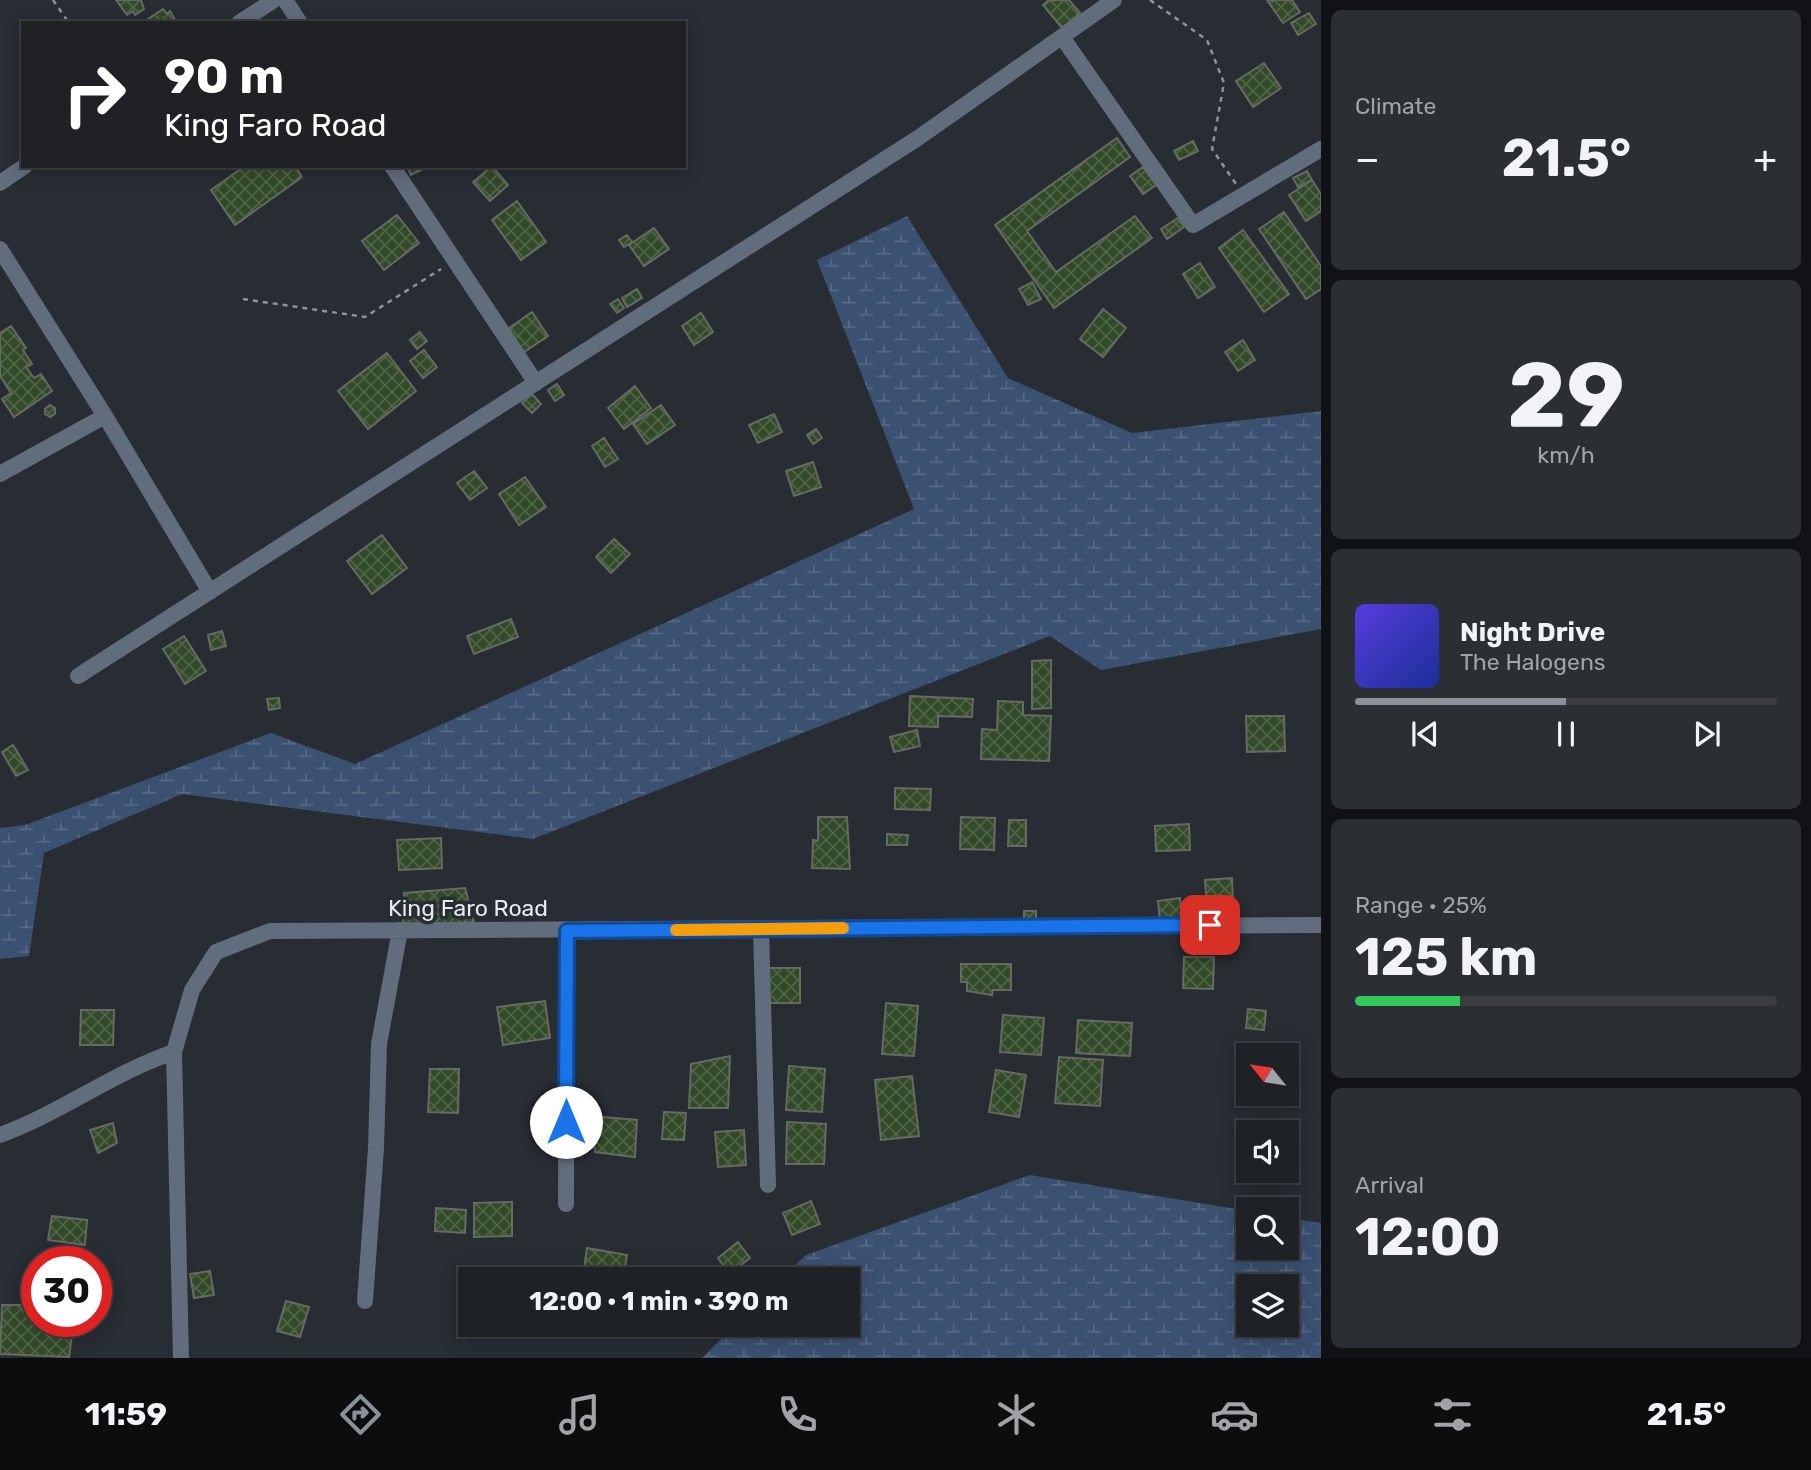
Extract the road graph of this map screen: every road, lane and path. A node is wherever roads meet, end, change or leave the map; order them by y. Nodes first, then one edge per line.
1 (53, 0) edge
2 (274, 0) edge
3 (285, 0) edge
4 (1114, 0) edge
5 (1150, 0) edge
6 (68, 21) edge
7 (242, 21) edge
8 (299, 21) edge
9 (1062, 37) junction
10 (1321, 149) edge
11 (22, 168) edge
12 (393, 168) edge
13 (0, 183) edge
14 (1244, 196) junction
15 (0, 249) edge
16 (453, 262) junction
17 (243, 299) dead end
18 (536, 383) junction
19 (105, 415) junction
20 (0, 474) edge
21 (210, 592) junction
22 (78, 676) dead end
23 (1321, 925) edge
24 (761, 929) junction
25 (400, 930) junction
26 (567, 931) junction
27 (174, 1052) junction
28 (0, 1135) edge
29 (768, 1185) dead end
30 (566, 1204) dead end
31 (365, 1301) dead end
32 (181, 1358) edge

1 - 6 path
2 - 7 street
3 - 8 street
4 - 9 street
5 - 14 path
9 - 14 street
9 - 18 street
10 - 14 street
11 - 13 street
12 - 16 street
15 - 19 street
16 - 17 path
16 - 18 street
18 - 21 street
19 - 20 street
19 - 21 street
21 - 22 street
23 - 24 street, King Faro Road
24 - 26 street, King Faro Road
24 - 29 street
25 - 26 street, King Faro Road
25 - 27 street, King Faro Road
25 - 31 street
26 - 30 street
27 - 28 street
27 - 32 street, King Faro Road

